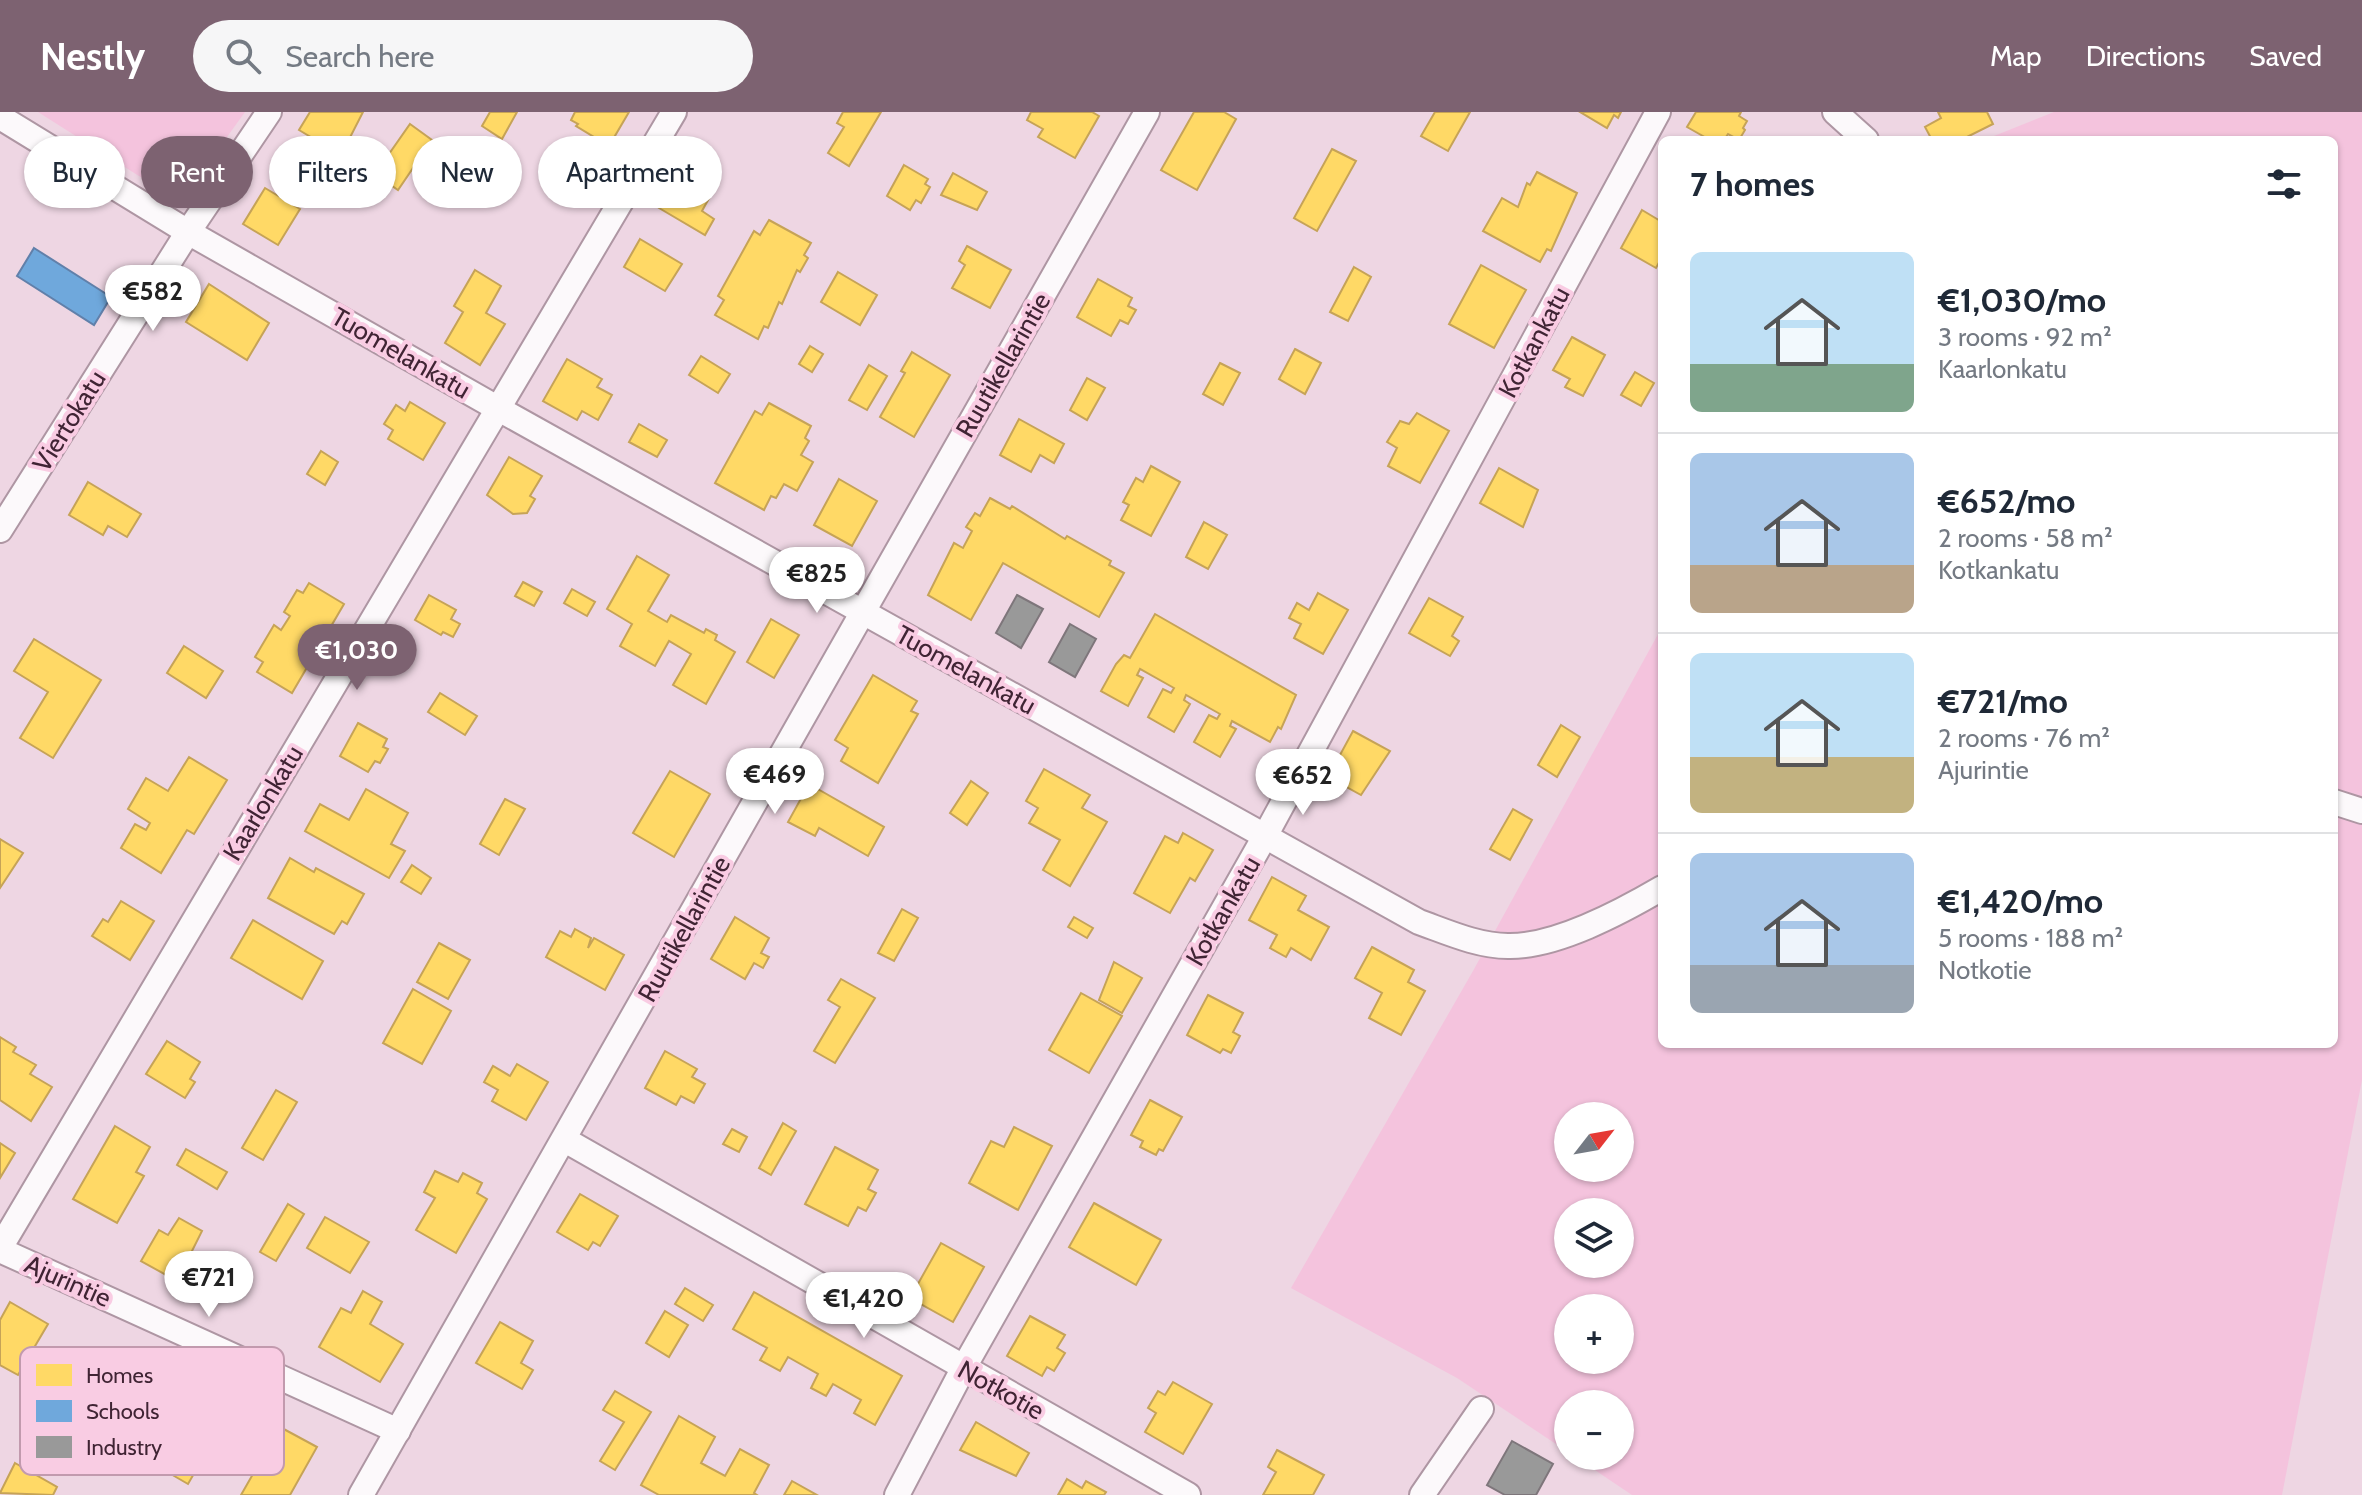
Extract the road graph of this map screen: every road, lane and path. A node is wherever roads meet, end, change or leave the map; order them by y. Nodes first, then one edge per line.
1 (269, 112) edge
2 (674, 112) edge
3 (1147, 112) edge
4 (1658, 112) edge
5 (1835, 112) edge
6 (0, 117) edge
7 (1862, 136) edge
8 (188, 232) junction
9 (497, 408) junction
10 (0, 530) edge
11 (862, 612) junction
12 (2338, 803) edge
13 (2362, 811) edge
14 (1264, 838) junction
15 (1658, 890) edge
16 (565, 1140) junction
17 (0, 1249) edge
18 (214, 1347) edge
19 (963, 1369) junction
20 (284, 1379) edge
21 (1481, 1409) dead end
22 (398, 1431) junction
23 (361, 1495) edge
24 (897, 1495) edge
25 (1188, 1495) edge
26 (1422, 1495) edge

1 - 8 street, Viertokatu
2 - 9 street, Kaarlonkatu
3 - 11 street, Ruutikellarintie
4 - 14 street, Kotkankatu
5 - 7 street
6 - 8 street, Tuomelankatu
8 - 9 street, Tuomelankatu
8 - 10 street, Viertokatu
9 - 11 street, Tuomelankatu
9 - 17 street, Kaarlonkatu
11 - 14 street, Tuomelankatu
11 - 16 street, Ruutikellarintie
12 - 13 street
14 - 15 street, Tuomelankatu
14 - 19 street, Kotkankatu
16 - 19 street, Notkotie
16 - 22 street, Ruutikellarintie
17 - 18 street, Ajurintie
19 - 24 street, Kotkankatu
19 - 25 street, Notkotie
20 - 22 street, Ajurintie
21 - 26 street
22 - 23 street, Ruutikellarintie

